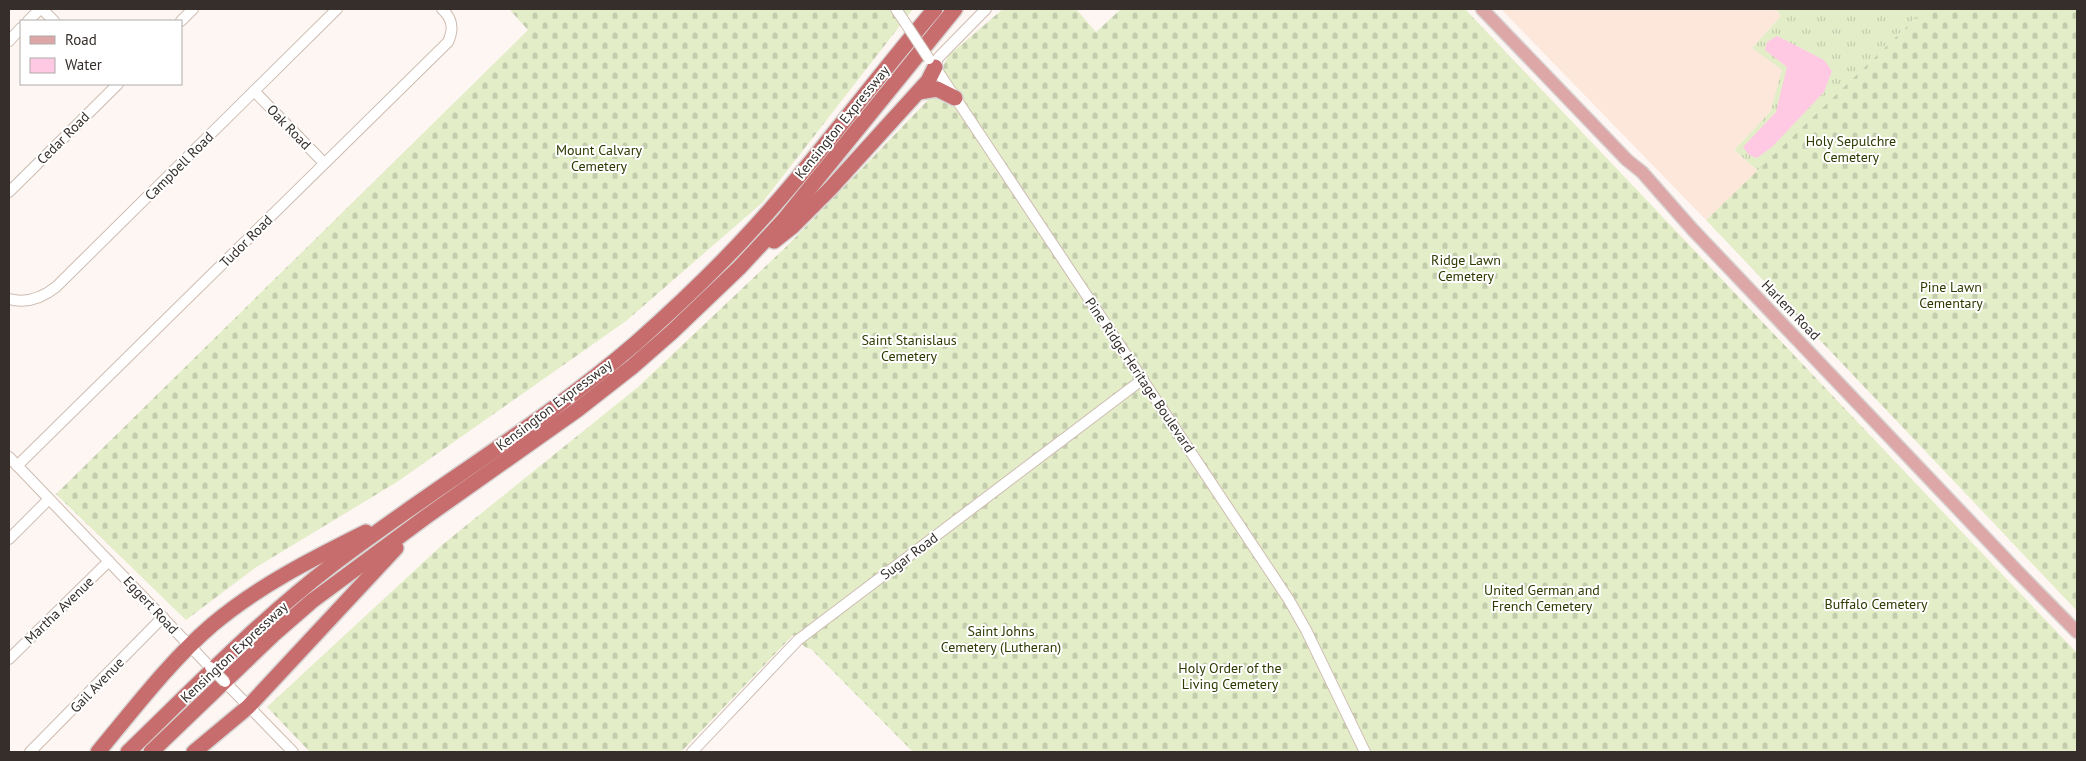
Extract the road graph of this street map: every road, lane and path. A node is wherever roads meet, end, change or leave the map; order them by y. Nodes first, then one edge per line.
1 (41, 9) edge
2 (193, 9) edge
3 (337, 9) edge
4 (442, 9) edge
5 (896, 9) edge
6 (935, 9) edge
7 (956, 9) edge
8 (986, 9) edge
9 (1482, 9) edge
10 (29, 20) edge
11 (53, 20) edge
12 (182, 20) edge
13 (20, 29) edge
14 (9, 41) edge
15 (932, 63) junction
16 (117, 85) edge
17 (254, 91) junction
18 (919, 92) junction
19 (955, 98) junction
20 (324, 164) junction
21 (9, 192) edge
22 (739, 268) junction
23 (9, 299) edge
24 (1143, 379) junction
25 (9, 457) edge
26 (17, 466) junction
27 (49, 499) junction
28 (407, 511) junction
29 (427, 516) junction
30 (9, 539) edge
31 (109, 561) junction
32 (163, 618) junction
33 (2077, 632) edge
34 (191, 647) junction
35 (9, 659) edge
36 (246, 704) junction
37 (30, 752) edge
38 (98, 752) edge
39 (128, 752) edge
40 (151, 752) edge
41 (194, 752) edge
42 (293, 752) edge
43 (692, 752) edge
44 (1364, 752) edge

1 - 10 street
1 - 11 street
2 - 12 street
3 - 17 street, Campbell Road
4 - 20 street, Tudor Road
5 - 15 street, Pine Ridge Heritage Boulevard, bridge
6 - 28 highway, Kensington Expressway
7 - 22 highway, Kensington Expressway
8 - 15 street
9 - 33 main road, Harlem Road
13 - 14 street
15 - 18 highway
15 - 19 street, Pine Ridge Heritage Boulevard
16 - 21 street, Cedar Road
17 - 20 street, Oak Road
17 - 23 street, Campbell Road
18 - 19 highway
18 - 22 highway
19 - 24 street, Pine Ridge Heritage Boulevard
20 - 26 street, Tudor Road
22 - 29 highway, Kensington Expressway
24 - 43 street, Sugar Road
24 - 44 street, Pine Ridge Heritage Boulevard
25 - 26 street, Eggert Road
26 - 27 street, Eggert Road
27 - 30 street
27 - 31 street, Eggert Road
28 - 34 highway
28 - 39 highway, Kensington Expressway
29 - 36 highway
29 - 40 highway, Kensington Expressway
31 - 32 street, Eggert Road
31 - 35 street, Martha Avenue
32 - 34 street, Eggert Road
32 - 37 street, Gail Avenue
34 - 36 street, Eggert Road, bridge
34 - 38 highway
36 - 41 highway
36 - 42 street, Eggert Road

